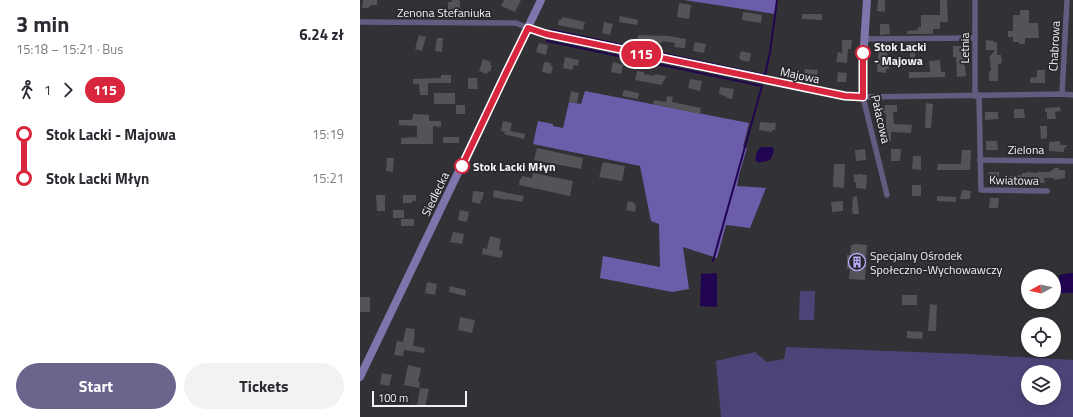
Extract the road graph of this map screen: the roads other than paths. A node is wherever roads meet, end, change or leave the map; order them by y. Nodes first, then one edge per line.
1 (541, 0) edge
2 (867, 0) edge
3 (975, 0) edge
4 (1067, 0) edge
5 (360, 22) edge
6 (528, 28) junction
7 (975, 38) junction
8 (864, 39) junction
9 (1062, 94) junction
10 (1073, 95) edge
11 (977, 96) junction
12 (863, 97) junction
13 (980, 160) junction
14 (1073, 160) edge
15 (981, 190) joint
16 (1047, 192) dead end
17 (887, 195) dead end
18 (360, 377) edge

1 - 6 street, Siedlecka
2 - 8 street, Pałacowa
3 - 7 street, Letnia
4 - 9 street, Chabrowa
5 - 6 street, Zenona Stefaniuka
6 - 12 street, Majowa
6 - 18 street, Siedlecka
7 - 8 street
7 - 11 street, Letnia
8 - 12 street, Pałacowa
9 - 10 street, Majowa
9 - 11 street, Majowa
11 - 12 street, Majowa
11 - 13 street, Letnia
12 - 17 street, Pałacowa
13 - 14 street, Zielona
13 - 15 street, Letnia
15 - 16 street, Kwiatowa

